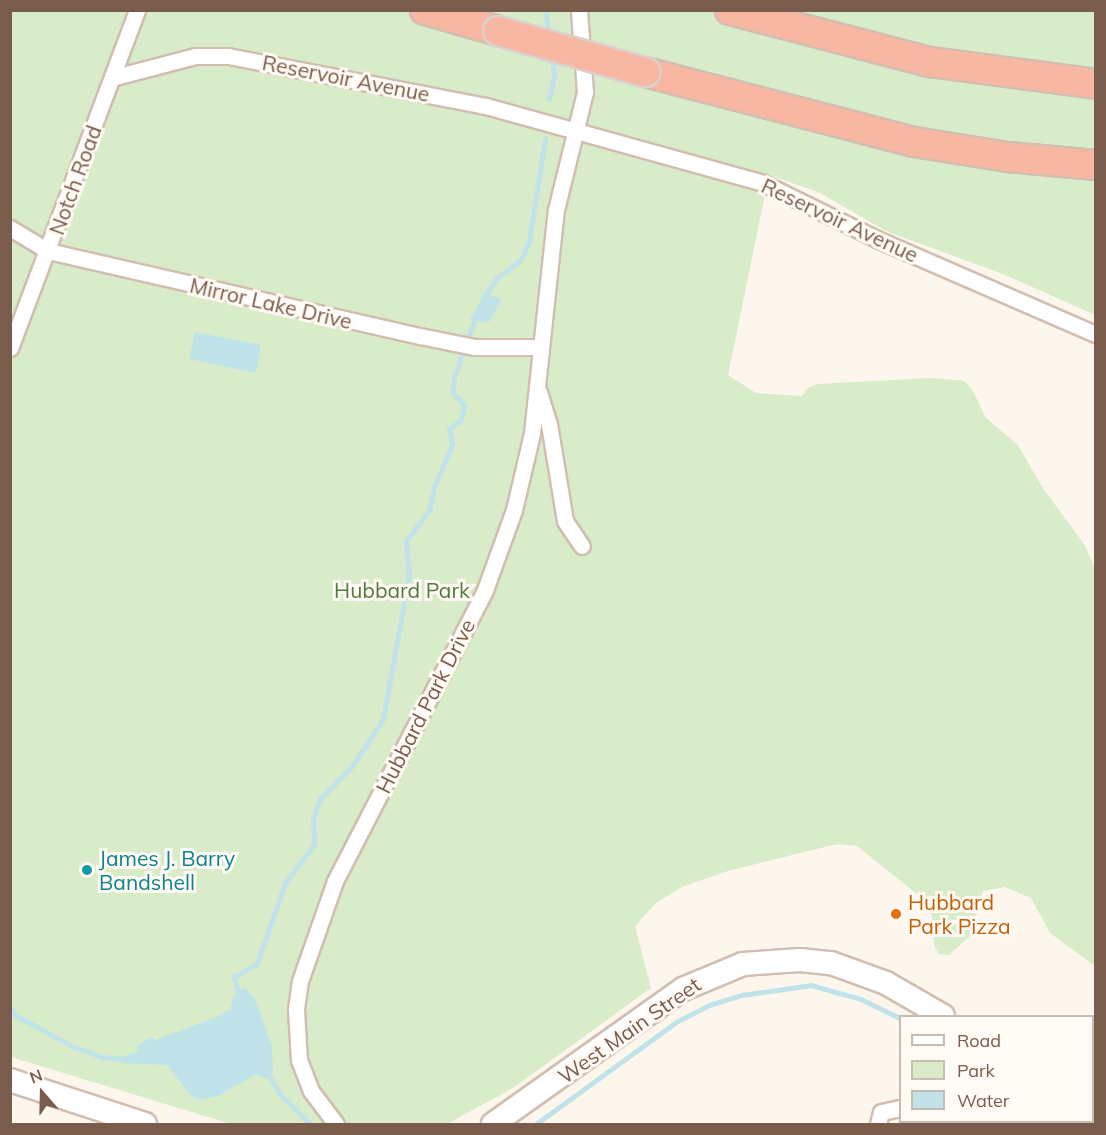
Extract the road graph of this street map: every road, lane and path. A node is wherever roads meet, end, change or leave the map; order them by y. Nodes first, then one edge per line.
1 (137, 10) edge
2 (425, 10) edge
3 (579, 10) edge
4 (730, 10) edge
5 (115, 77) junction
6 (1095, 84) edge
7 (577, 130) junction
8 (1095, 165) edge
9 (10, 228) edge
10 (48, 251) junction
11 (1095, 334) edge
12 (540, 347) junction
13 (10, 348) edge
14 (537, 384) junction
15 (582, 546) dead end
16 (940, 1015) edge
17 (10, 1080) edge
18 (899, 1108) edge
19 (145, 1125) edge
20 (336, 1125) edge
21 (493, 1125) edge
22 (878, 1125) edge

1 - 5 street, Notch Road
2 - 8 highway, bridge
3 - 7 street
4 - 6 highway
5 - 7 street, Reservoir Avenue
5 - 10 street, Notch Road
7 - 11 street, Reservoir Avenue
7 - 12 street, Hubbard Park Drive
9 - 10 street, Mirror Lake Drive
10 - 12 street, Mirror Lake Drive
10 - 13 street, Notch Road
12 - 14 street, Hubbard Park Drive
14 - 15 street
14 - 20 street, Hubbard Park Drive
16 - 21 main road, West Main Street
17 - 19 main road
18 - 22 street

